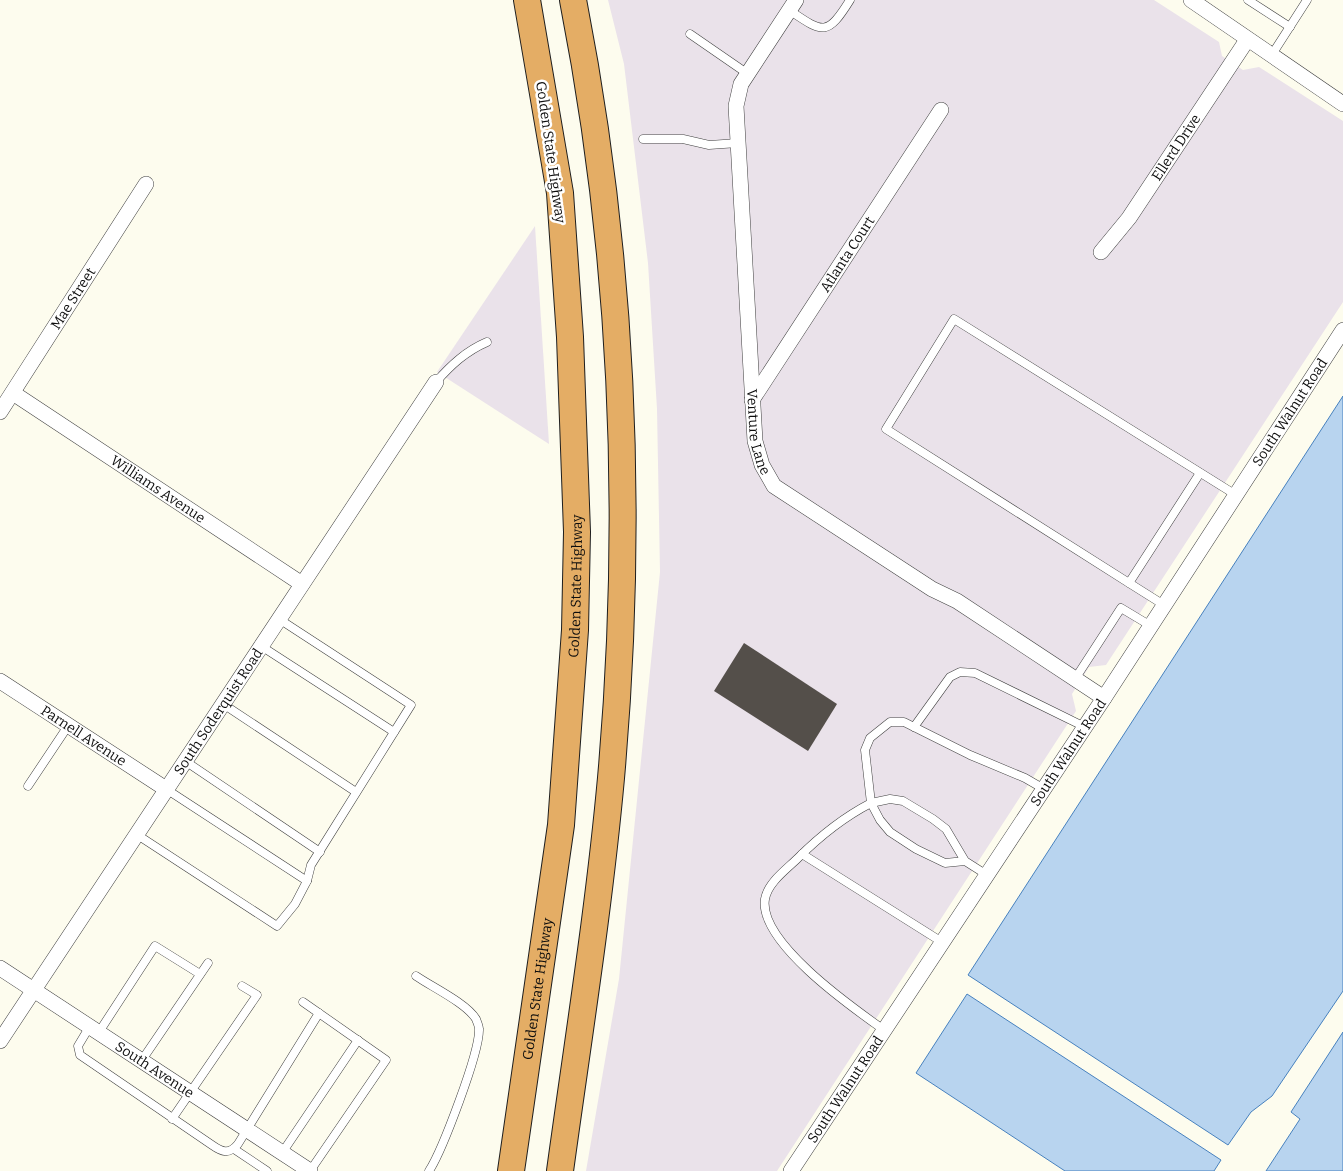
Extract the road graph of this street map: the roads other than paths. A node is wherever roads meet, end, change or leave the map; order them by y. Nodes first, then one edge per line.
1 (527, 0) edge
2 (573, 0) edge
3 (850, 0) edge
4 (1191, 0) edge
5 (1248, 0) edge
6 (1307, 0) edge
7 (792, 5) edge
8 (1290, 27) junction
9 (690, 34) dead end
10 (1247, 40) junction
11 (1271, 56) junction
12 (748, 74) junction
13 (1343, 104) edge
14 (941, 110) dead end
15 (643, 139) dead end
16 (738, 143) junction
17 (146, 184) dead end
18 (1101, 252) dead end
19 (1343, 330) edge
20 (487, 342) dead end
21 (436, 382) joint
22 (13, 393) junction
23 (752, 400) junction
24 (0, 412) edge
25 (1200, 472) junction
26 (1236, 494) junction
27 (1128, 583) junction
28 (302, 584) junction
29 (1164, 605) junction
30 (279, 619) junction
31 (1151, 626) junction
32 (261, 646) junction
33 (1075, 679) junction
34 (0, 681) edge
35 (1104, 698) junction
36 (223, 704) junction
37 (68, 726) junction
38 (914, 727) junction
39 (1085, 727) junction
40 (394, 732) junction
41 (185, 761) junction
42 (28, 786) dead end
43 (166, 789) junction
44 (1044, 789) junction
45 (356, 792) junction
46 (871, 803) junction
47 (136, 834) junction
48 (320, 852) junction
49 (802, 854) junction
50 (965, 861) junction
51 (987, 875) junction
52 (306, 881) junction
53 (942, 942) junction
54 (208, 963) dead end
55 (0, 968) edge
56 (200, 974) junction
57 (416, 976) dead end
58 (242, 986) dead end
59 (34, 990) junction
60 (303, 1002) dead end
61 (319, 1013) junction
62 (95, 1029) junction
63 (884, 1030) junction
64 (358, 1040) junction
65 (0, 1041) edge
66 (142, 1060) junction
67 (192, 1093) junction
68 (172, 1119) junction
69 (246, 1129) junction
70 (234, 1149) junction
71 (282, 1153) junction
72 (267, 1171) edge
73 (310, 1171) edge
74 (429, 1171) edge
75 (511, 1171) edge
76 (560, 1171) edge
77 (791, 1171) edge

1 - 75 highway, Golden State Highway
2 - 76 highway
3 - 7 lane
4 - 10 street
5 - 8 lane
6 - 8 lane
7 - 12 street, Venture Lane
8 - 11 lane
9 - 12 lane
10 - 11 street
10 - 18 street, Ellerd Drive
11 - 13 street
12 - 16 street, Venture Lane
14 - 23 street, Atlanta Court
15 - 16 lane
16 - 23 street, Venture Lane
17 - 22 street, Mae Street
19 - 26 street, South Walnut Road
20 - 21 lane
21 - 28 street, South Soderquist Road
22 - 24 street, Mae Street
22 - 28 street, Williams Avenue
23 - 33 street, Venture Lane
25 - 26 lane
25 - 27 lane
25 - 27 lane
26 - 29 street, South Walnut Road
27 - 29 lane
28 - 30 street, South Soderquist Road
29 - 31 street, South Walnut Road
30 - 32 street, South Soderquist Road
30 - 40 lane
31 - 33 lane
31 - 35 street, South Walnut Road
32 - 36 street, South Soderquist Road
32 - 40 lane
33 - 35 street, Venture Lane
34 - 37 street, Parnell Avenue
35 - 39 street, South Walnut Road
36 - 41 street, South Soderquist Road
36 - 45 lane
37 - 42 lane
37 - 43 street, Parnell Avenue
38 - 39 lane
38 - 44 lane
38 - 46 lane
39 - 44 street, South Walnut Road
40 - 45 lane
41 - 43 street, South Soderquist Road
41 - 48 lane
43 - 47 street, South Soderquist Road
43 - 52 lane
44 - 51 street, South Walnut Road
45 - 48 lane
46 - 49 lane
46 - 50 lane
46 - 50 lane
47 - 52 lane
47 - 59 street, South Soderquist Road
48 - 52 lane
49 - 53 lane
49 - 63 lane
50 - 51 lane
51 - 53 street, South Walnut Road
53 - 63 street, South Walnut Road
54 - 56 lane
55 - 59 street, South Avenue
56 - 62 lane
56 - 66 lane
57 - 74 lane
58 - 67 lane
59 - 62 street, South Avenue
59 - 65 street, South Soderquist Road
60 - 61 lane
61 - 64 lane
61 - 69 lane
62 - 66 street, South Avenue
62 - 68 lane
63 - 77 street, South Walnut Road
64 - 71 lane
64 - 73 lane
66 - 67 street, South Avenue
67 - 68 lane
67 - 69 street, South Avenue
68 - 70 lane
69 - 70 lane
69 - 71 street, South Avenue
70 - 72 lane
71 - 73 street, South Avenue

